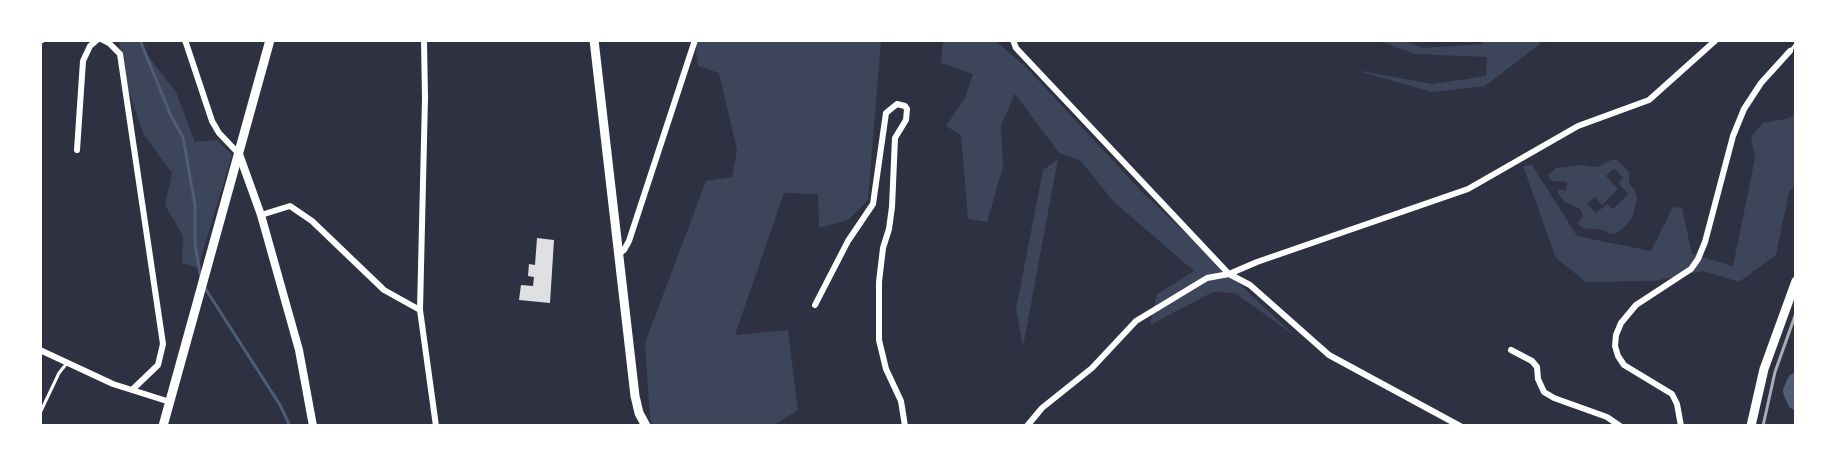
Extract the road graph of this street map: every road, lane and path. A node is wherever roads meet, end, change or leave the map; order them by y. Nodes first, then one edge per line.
1 (97, 40) edge
2 (103, 40) edge
3 (185, 40) edge
4 (270, 40) edge
5 (424, 40) edge
6 (594, 40) edge
7 (695, 40) edge
8 (1013, 40) edge
9 (1716, 40) edge
10 (1796, 44) edge
11 (1793, 50) edge
12 (76, 150) dead end
13 (239, 154) junction
14 (261, 215) junction
15 (619, 254) junction
16 (1229, 274) junction
17 (1796, 281) edge
18 (815, 305) dead end
19 (420, 310) junction
20 (40, 350) edge
21 (1511, 350) dead end
22 (66, 363) junction
23 (132, 390) junction
24 (170, 402) junction
25 (40, 413) edge
26 (163, 426) edge
27 (313, 426) edge
28 (436, 426) edge
29 (646, 426) edge
30 (905, 426) edge
31 (1027, 426) edge
32 (1461, 426) edge
33 (1620, 426) edge
34 (1681, 426) edge
35 (1751, 426) edge

1 - 12 street
2 - 23 street
3 - 13 street
4 - 13 main road
5 - 19 street
6 - 15 main road
7 - 15 street
8 - 16 street
9 - 16 street
10 - 11 lane
11 - 34 street
13 - 14 street
13 - 24 main road
14 - 19 street
14 - 27 street
15 - 29 main road
16 - 31 street
16 - 32 street
17 - 35 main road
18 - 30 street
19 - 28 street
20 - 22 street
21 - 33 street
22 - 23 street
22 - 25 lane
23 - 24 street
24 - 26 main road

